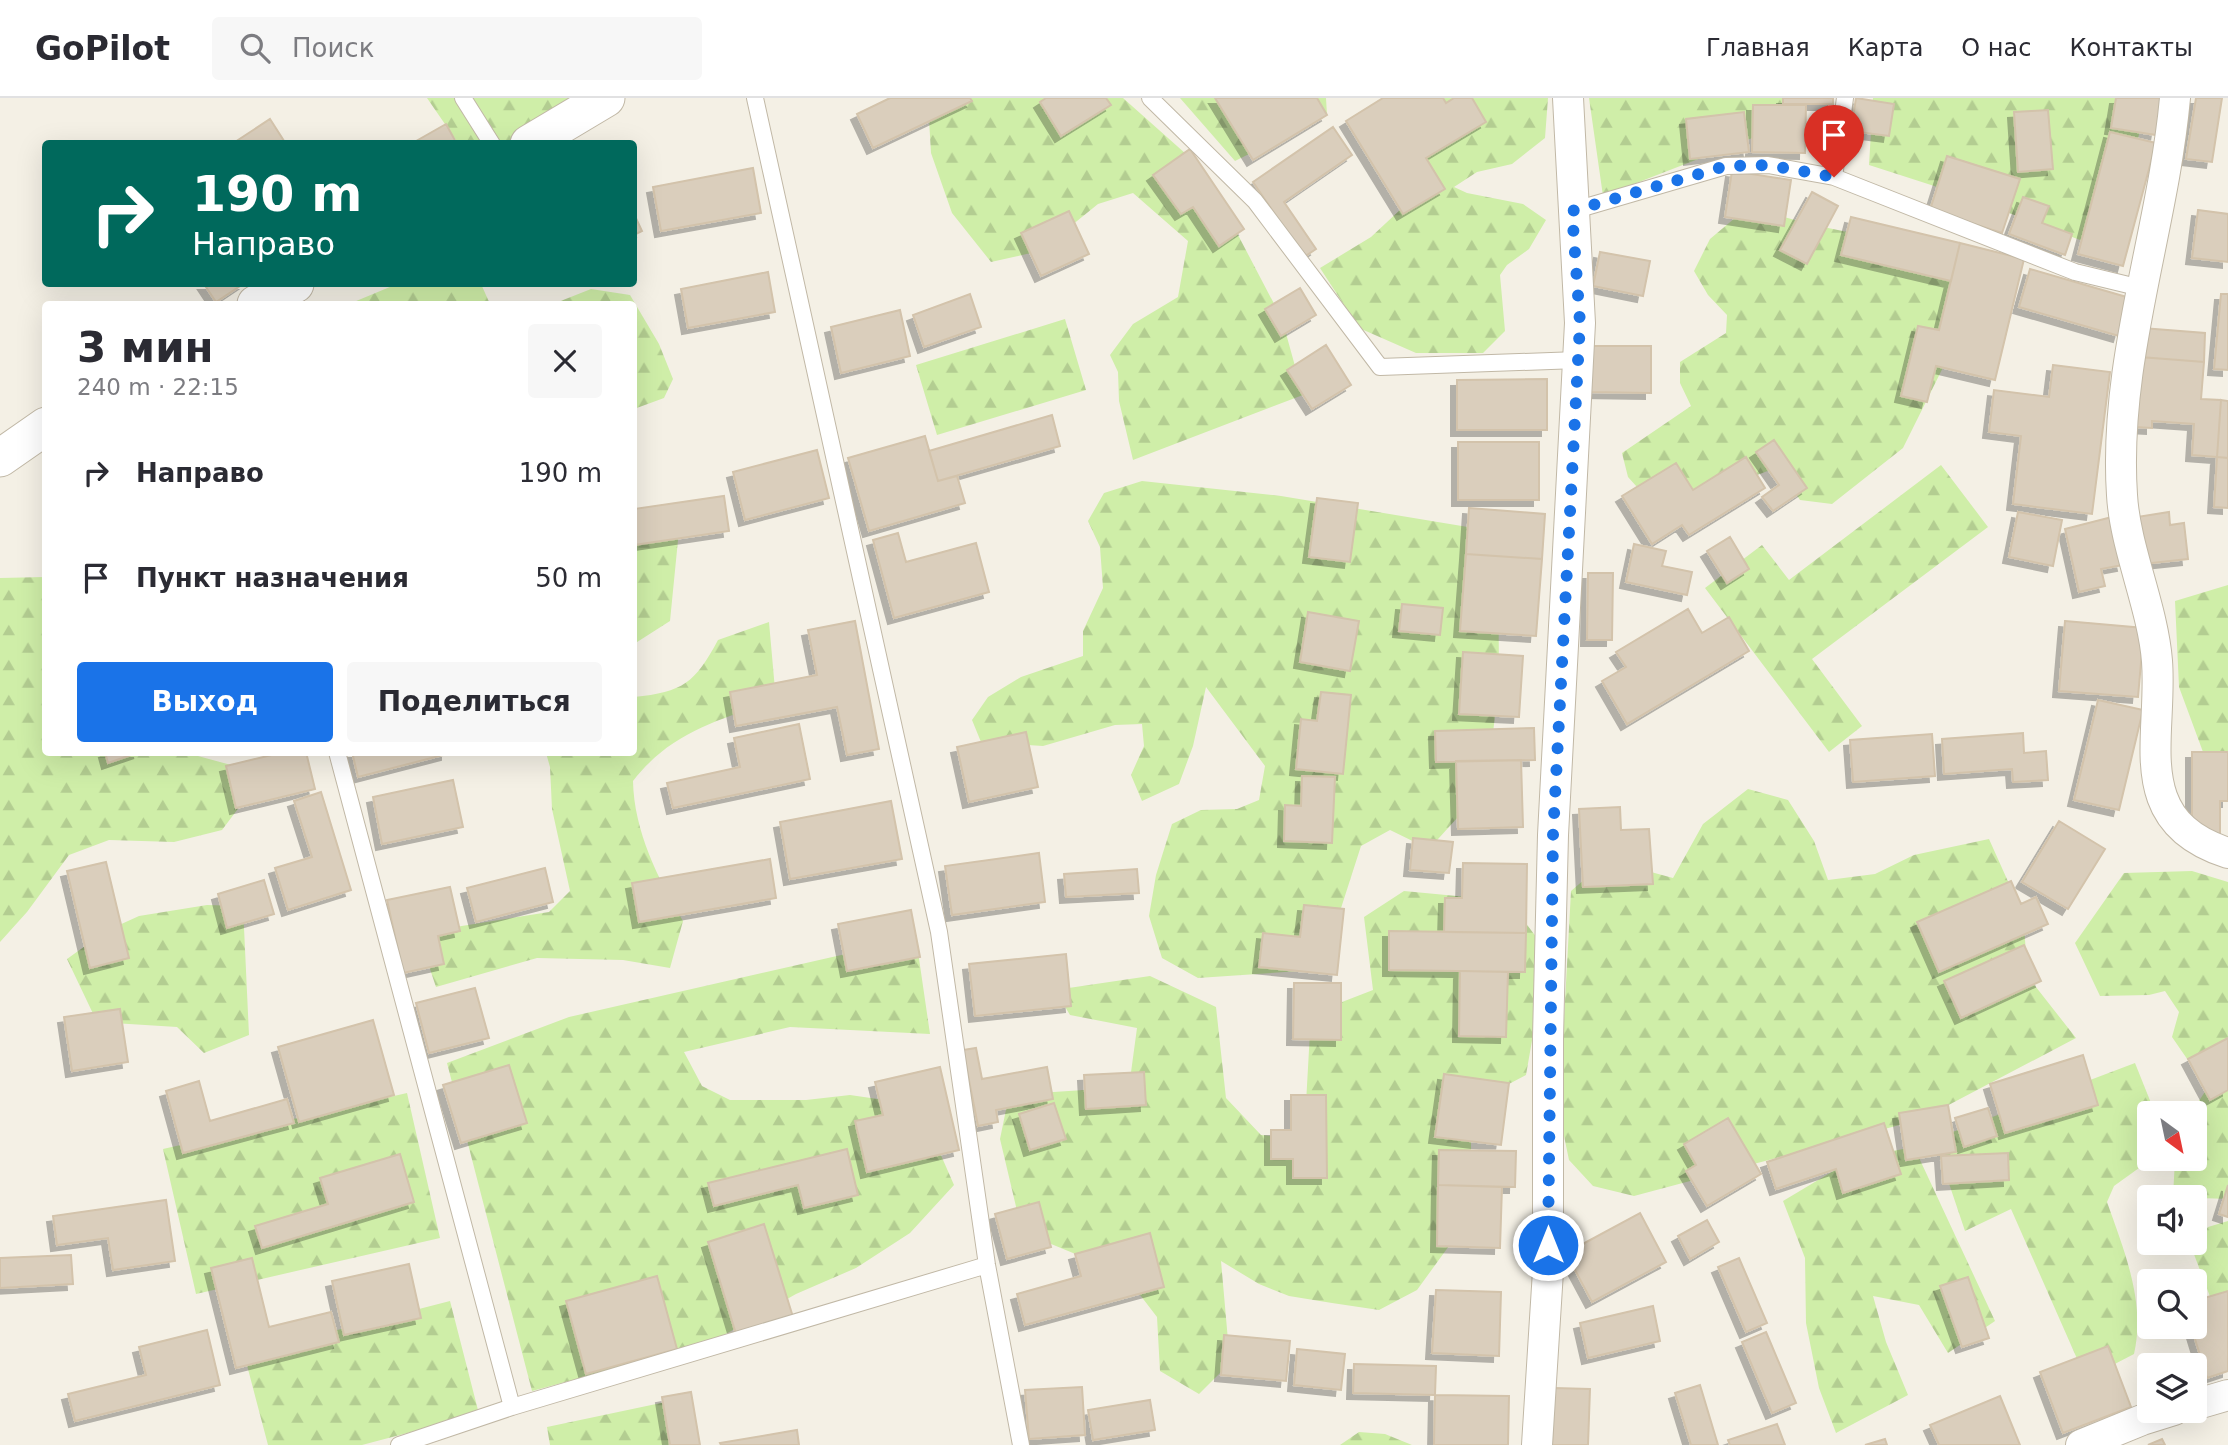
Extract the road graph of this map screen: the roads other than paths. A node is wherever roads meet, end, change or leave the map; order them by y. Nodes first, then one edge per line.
1 (463, 98) edge
2 (606, 98) edge
3 (755, 98) edge
4 (1150, 98) edge
5 (1568, 98) edge
6 (1844, 98) edge
7 (2175, 98) edge
8 (489, 140) edge
9 (536, 140) edge
10 (1834, 177) junction
11 (1572, 211) junction
12 (289, 287) edge
13 (2141, 288) junction
14 (262, 301) edge
15 (1578, 360) junction
16 (42, 429) edge
17 (0, 458) edge
18 (338, 756) edge
19 (2228, 853) edge
20 (987, 1265) junction
21 (2228, 1395) edge
22 (2207, 1401) edge
23 (512, 1407) junction
24 (2137, 1422) edge
25 (399, 1445) edge
26 (1021, 1445) edge
27 (1537, 1445) edge
28 (2081, 1445) edge

1 - 8 lane
2 - 9 street
3 - 20 lane
4 - 15 lane
5 - 11 street
6 - 10 lane
7 - 13 street
10 - 11 lane
10 - 13 lane
11 - 15 street
12 - 14 street
13 - 19 street
15 - 27 street
16 - 17 street
18 - 23 lane
20 - 23 lane
20 - 26 lane
21 - 22 street
23 - 25 lane
24 - 28 street

